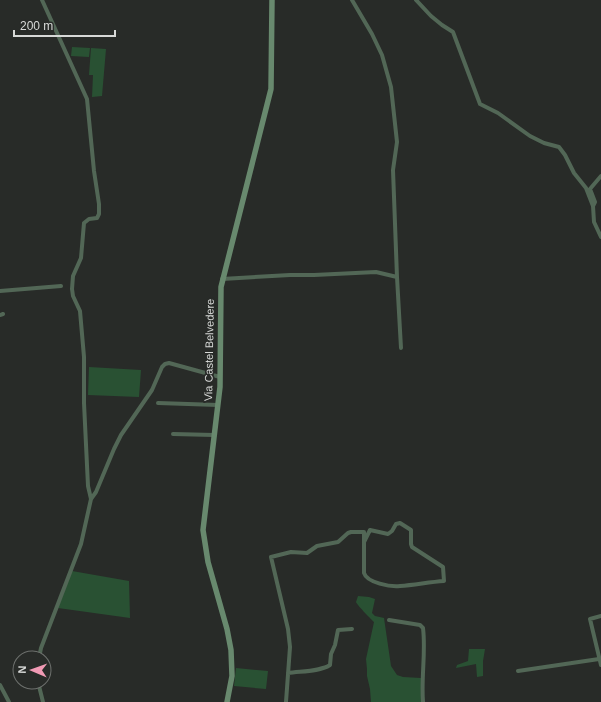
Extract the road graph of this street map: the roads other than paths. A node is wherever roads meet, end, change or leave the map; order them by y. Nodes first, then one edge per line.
1 (42, 0) edge
2 (272, 0) edge
3 (352, 0) edge
4 (416, 0) edge
5 (601, 176) edge
6 (593, 206) junction
7 (601, 237) edge
8 (397, 277) junction
9 (222, 279) junction
10 (61, 286) dead end
11 (0, 291) edge
12 (402, 348) dead end
13 (220, 377) junction
14 (158, 403) dead end
15 (218, 405) junction
16 (173, 434) dead end
17 (214, 435) junction
18 (91, 499) junction
19 (364, 542) junction
20 (601, 616) edge
21 (389, 620) dead end
22 (352, 629) dead end
23 (41, 650) edge
24 (599, 659) junction
25 (601, 665) edge
26 (518, 671) dead end
27 (288, 673) junction
28 (0, 685) edge
29 (40, 690) edge
30 (9, 702) edge
31 (43, 702) edge
32 (228, 702) edge
33 (286, 702) edge
34 (423, 702) edge

1 - 18 street
2 - 9 street, Via Castel Belvedere
3 - 8 street
4 - 6 street
5 - 6 street
6 - 7 street
8 - 9 street
8 - 12 street
9 - 13 street, Via Castel Belvedere
10 - 11 street
13 - 15 street, Via Castel Belvedere
13 - 18 street
14 - 15 street
15 - 17 street, Via Castel Belvedere
16 - 17 street
17 - 32 street, Via Castel Belvedere
18 - 23 street
19 - 19 street
19 - 27 street
20 - 24 street
21 - 34 street
22 - 27 street
24 - 25 street
24 - 26 street
27 - 33 street
28 - 30 street
29 - 31 street

